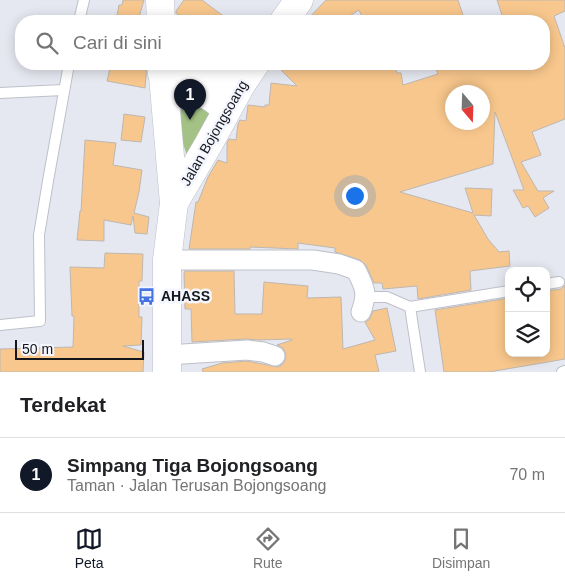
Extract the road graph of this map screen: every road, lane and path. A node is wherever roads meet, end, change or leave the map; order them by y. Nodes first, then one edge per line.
1 (84, 0) edge
2 (299, 0) edge
3 (80, 15) edge
4 (288, 15) edge
5 (68, 70) edge
6 (162, 70) edge
7 (164, 70) edge
8 (228, 70) edge
9 (248, 74) edge
10 (63, 90) junction
11 (0, 93) edge
12 (227, 109) junction
13 (174, 203) junction
14 (167, 260) junction
15 (559, 282) dead end
16 (550, 283) edge
17 (505, 291) edge
18 (364, 304) joint
19 (410, 307) junction
20 (0, 325) edge
21 (275, 356) dead end
22 (167, 364) edge
23 (420, 372) edge

1 - 3 lane
2 - 4 main road
5 - 10 lane
6 - 13 main road
7 - 12 main road
8 - 9 main road
9 - 12 main road, Jalan Bojongsoang
10 - 11 lane
10 - 20 lane
12 - 13 main road, Jalan Bojongsoang
13 - 14 main road
14 - 18 street
14 - 22 main road
15 - 16 lane
17 - 19 lane
18 - 19 lane
19 - 23 lane
21 - 22 street

